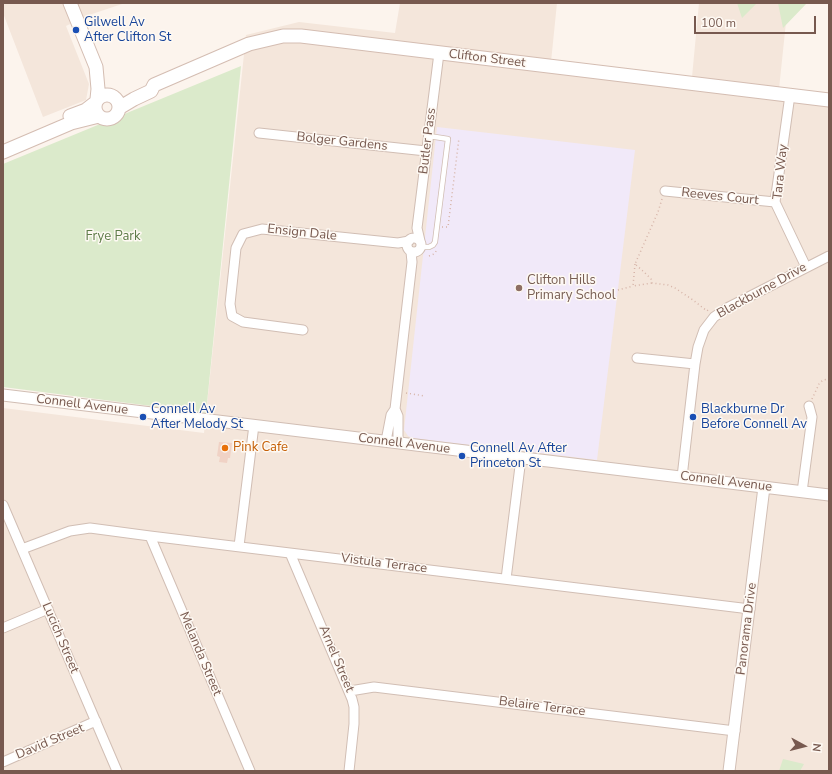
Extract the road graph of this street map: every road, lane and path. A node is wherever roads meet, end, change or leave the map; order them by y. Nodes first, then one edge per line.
1 (70, 3) edge
2 (439, 53) junction
3 (790, 96) junction
4 (829, 100) edge
5 (107, 101) junction
6 (99, 116) junction
7 (258, 133) dead end
8 (429, 136) junction
9 (459, 138) dead end
10 (3, 146) edge
11 (426, 151) junction
12 (3, 152) edge
13 (665, 191) dead end
14 (661, 201) dead end
15 (776, 202) junction
16 (441, 227) dead end
17 (414, 246) junction
18 (438, 248) dead end
19 (429, 256) dead end
20 (829, 256) edge
21 (635, 264) junction
22 (806, 267) junction
23 (652, 283) junction
24 (633, 286) junction
25 (614, 291) dead end
26 (711, 311) dead end
27 (303, 330) dead end
28 (637, 358) dead end
29 (695, 364) junction
30 (829, 379) edge
31 (406, 394) dead end
32 (3, 395) edge
33 (425, 396) dead end
34 (813, 396) dead end
35 (809, 406) dead end
36 (395, 409) junction
37 (254, 425) junction
38 (386, 441) junction
39 (398, 443) junction
40 (521, 458) junction
41 (682, 477) junction
42 (764, 487) junction
43 (802, 492) junction
44 (829, 495) edge
45 (3, 505) edge
46 (150, 536) junction
47 (239, 546) junction
48 (22, 549) junction
49 (290, 553) junction
50 (506, 579) junction
51 (750, 609) junction
52 (48, 610) junction
53 (3, 628) edge
54 (350, 691) junction
55 (96, 721) junction
56 (735, 731) junction
57 (3, 762) edge
58 (117, 771) edge
59 (250, 771) edge
60 (349, 771) edge
61 (729, 771) edge

1 - 5 main road
2 - 3 main road, Clifton Street
2 - 5 main road, Clifton Street
2 - 8 street, Butler Pass
3 - 4 main road, Clifton Street
3 - 15 street, Tara Way
5 - 6 main road
5 - 6 main road
5 - 10 main road, Clifton Street
6 - 12 main road
7 - 11 street, Bolger Gardens
8 - 11 street, Butler Pass
8 - 17 lane
9 - 16 path
11 - 17 street, Butler Pass
13 - 15 street, Reeves Court
14 - 21 path
15 - 22 street, Tara Way
17 - 27 street, Ensign Dale
17 - 36 street, Butler Pass
18 - 19 path
20 - 22 street, Blackburne Drive
21 - 23 path
21 - 24 path
22 - 29 street, Blackburne Drive
23 - 24 path
23 - 26 path
24 - 25 path
28 - 29 street
29 - 41 street, Blackburne Drive
30 - 34 path
31 - 33 path
32 - 37 street, Connell Avenue
35 - 43 street
36 - 38 street, Butler Pass
36 - 39 street, Butler Pass
37 - 38 street, Connell Avenue
37 - 47 street
38 - 39 street, Connell Avenue
39 - 40 street, Connell Avenue
40 - 41 street, Connell Avenue
40 - 50 street
41 - 42 street, Connell Avenue
42 - 43 street, Connell Avenue
42 - 51 street, Panorama Drive
43 - 44 street, Connell Avenue
45 - 48 street, Lucich Street
46 - 47 street, Vistula Terrace
46 - 48 street, Vistula Terrace
46 - 59 street, Melanda Street
47 - 49 street, Vistula Terrace
48 - 52 street, Lucich Street
49 - 50 street, Vistula Terrace
49 - 54 street, Arnel Street
50 - 51 street, Vistula Terrace
51 - 56 street, Panorama Drive
52 - 53 street
52 - 55 street, Lucich Street
54 - 56 street, Belaire Terrace
54 - 60 street, Arnel Street
55 - 57 street, David Street
55 - 58 street, Lucich Street
56 - 61 street, Panorama Drive

